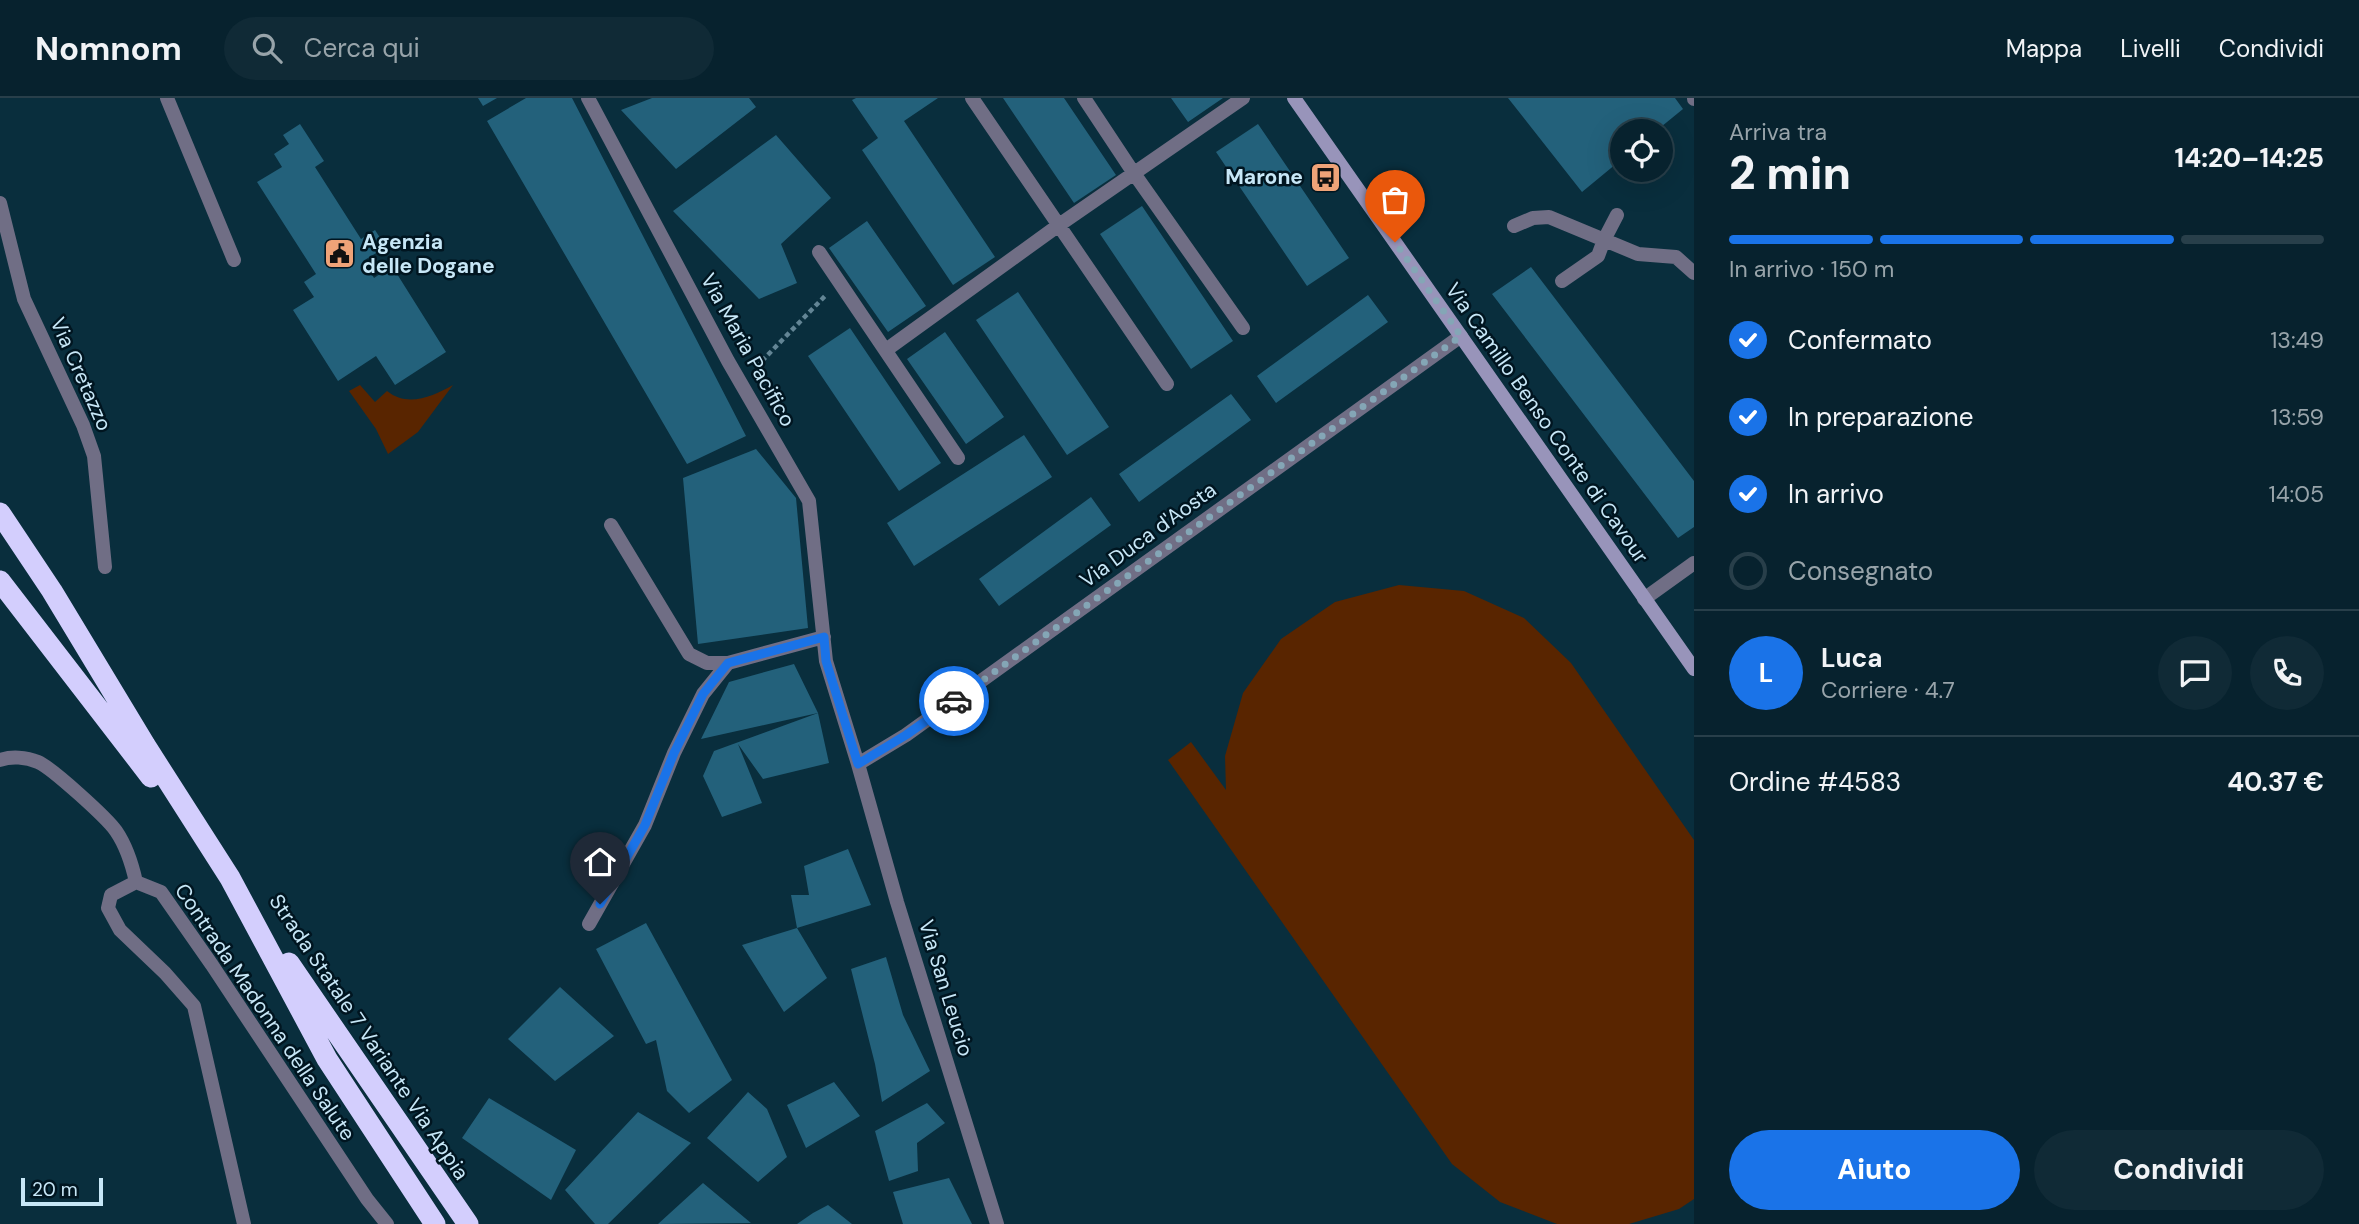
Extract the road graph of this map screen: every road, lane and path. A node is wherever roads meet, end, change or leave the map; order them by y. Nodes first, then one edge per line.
1 (167, 98) edge
2 (588, 98) edge
3 (972, 98) edge
4 (1084, 98) edge
5 (1243, 98) edge
6 (1294, 98) edge
7 (1133, 172) junction
8 (0, 203) edge
9 (1617, 215) dead end
10 (1059, 225) junction
11 (1514, 226) dead end
12 (1604, 240) junction
13 (819, 252) dead end
14 (234, 260) dead end
15 (1694, 273) edge
16 (840, 280) junction
17 (1562, 281) dead end
18 (1243, 328) dead end
19 (1461, 336) junction
20 (886, 350) junction
21 (741, 383) junction
22 (1167, 384) dead end
23 (958, 458) dead end
24 (0, 513) edge
25 (611, 525) dead end
26 (1694, 563) edge
27 (105, 567) dead end
28 (0, 581) edge
29 (0, 598) edge
30 (1644, 599) junction
31 (27, 617) junction
32 (824, 637) junction
33 (728, 663) junction
34 (1694, 669) edge
35 (0, 760) edge
36 (858, 764) junction
37 (230, 878) junction
38 (136, 882) junction
39 (589, 924) dead end
40 (244, 1224) edge
41 (387, 1224) edge
42 (435, 1224) edge
43 (468, 1224) edge
44 (998, 1224) edge

1 - 14 street
2 - 21 street, Via Maria Pacifico
3 - 10 street
4 - 7 street
5 - 7 street
6 - 19 main road, Via Camillo Benso Conte di Cavour
7 - 10 street
7 - 18 street
8 - 27 street, Via Cretazzo
9 - 12 street
10 - 20 street
10 - 22 street
11 - 12 street
12 - 15 street
12 - 17 street
13 - 16 street
16 - 20 street
16 - 21 path
19 - 30 main road, Via Camillo Benso Conte di Cavour
19 - 36 street, Via Duca d'Aosta
20 - 23 street
21 - 32 street, Via Maria Pacifico
24 - 37 highway
25 - 33 street
26 - 30 street
28 - 31 highway, Strada Statale 7 Variante Via Appia
29 - 31 highway
30 - 34 main road, Via Camillo Benso Conte di Cavour
31 - 37 highway, Strada Statale 7 Variante Via Appia
32 - 33 street
32 - 36 street, Via Maria Pacifico
33 - 39 street
35 - 38 street
36 - 44 street, Via San Leucio
37 - 42 highway, Strada Statale 7 Variante Via Appia
37 - 43 highway, Strada Statale 7 Variante Via Appia
38 - 40 street
38 - 41 street, Contrada Madonna della Salute

